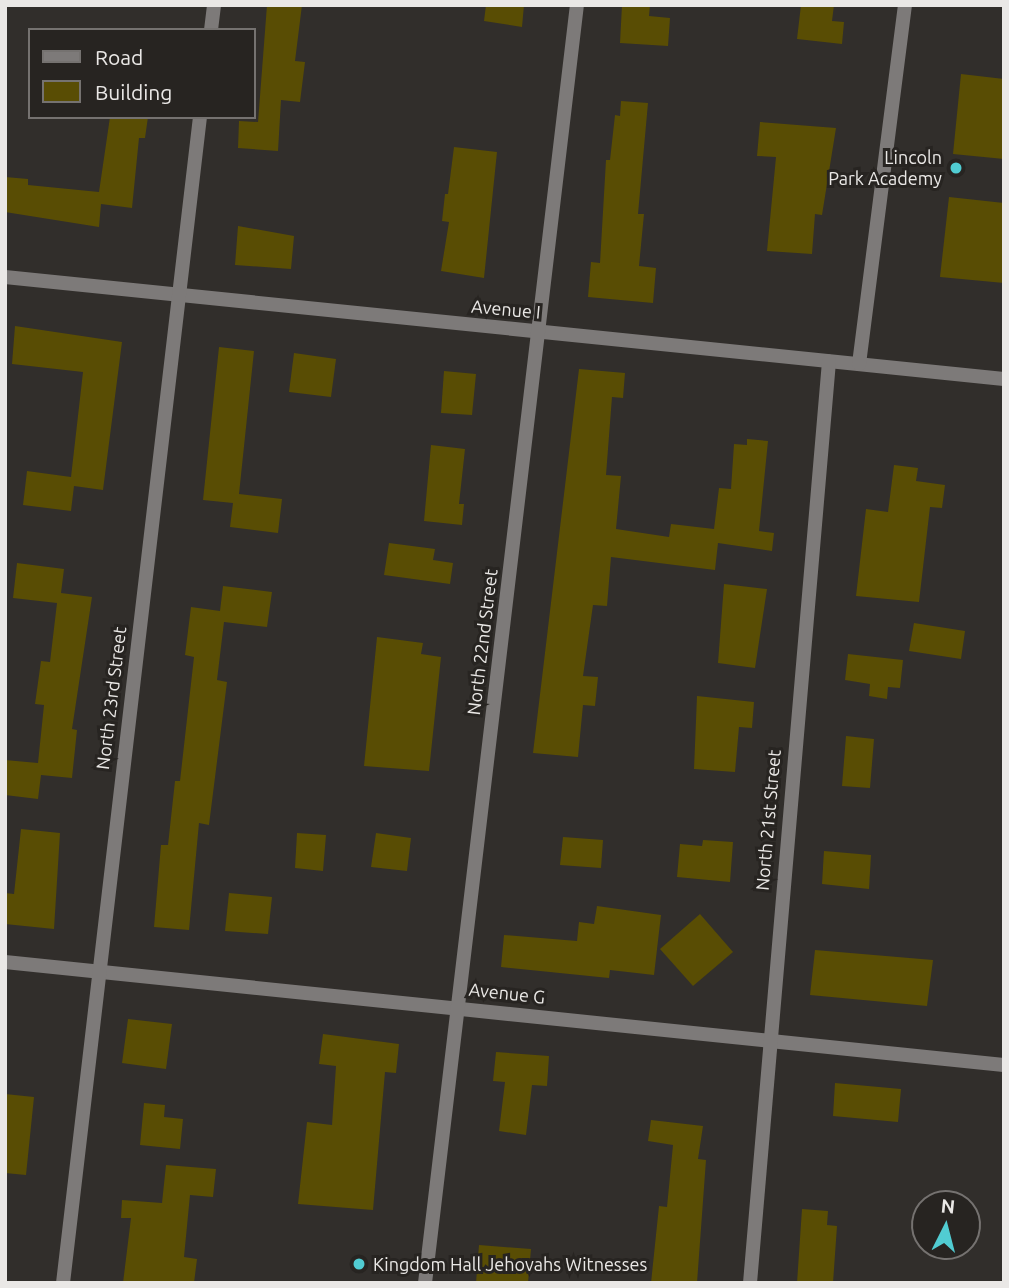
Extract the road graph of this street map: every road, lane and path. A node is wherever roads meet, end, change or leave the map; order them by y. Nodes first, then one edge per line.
1 (214, 5) edge
2 (577, 5) edge
3 (905, 5) edge
4 (211, 28) edge
5 (200, 119) edge
6 (5, 277) edge
7 (177, 297) junction
8 (537, 331) junction
9 (829, 361) junction
10 (859, 364) junction
11 (1004, 379) edge
12 (5, 962) edge
13 (99, 971) junction
14 (459, 1007) junction
15 (768, 1041) junction
16 (1004, 1065) edge
17 (63, 1283) edge
18 (425, 1283) edge
19 (750, 1283) edge

1 - 4 street
2 - 8 street, North 22nd Street
3 - 10 street
5 - 7 street, North 23rd Street
6 - 7 street, Avenue I
7 - 8 street, Avenue I
7 - 13 street, North 23rd Street
8 - 9 street, Avenue I
8 - 14 street, North 22nd Street
9 - 10 street, Avenue I
9 - 15 street, North 21st Street
10 - 11 street, Avenue I
12 - 13 street, Avenue G
13 - 14 street, Avenue G
13 - 17 street, North 23rd Street
14 - 15 street, Avenue G
14 - 18 street, North 22nd Street
15 - 16 street, Avenue G
15 - 19 street, North 21st Street

